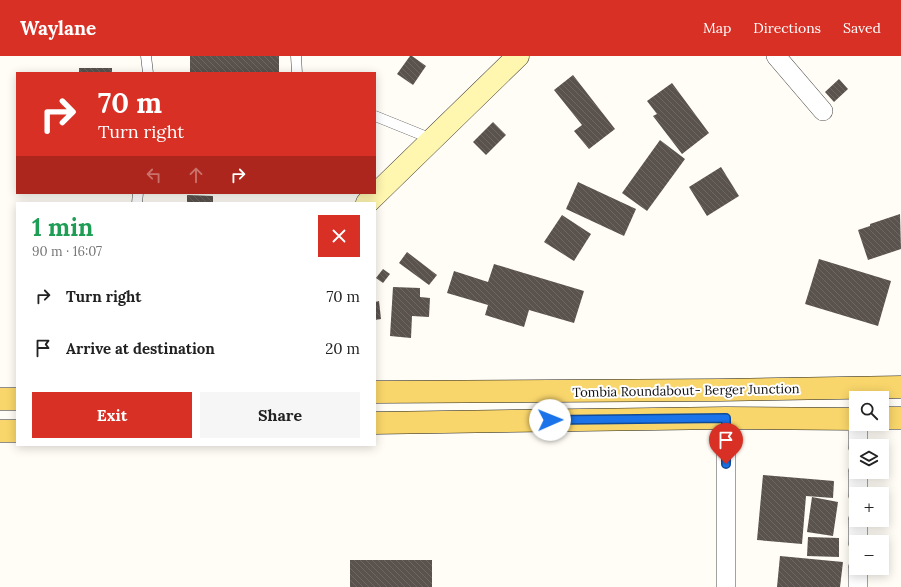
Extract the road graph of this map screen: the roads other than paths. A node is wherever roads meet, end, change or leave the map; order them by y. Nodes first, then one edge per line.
1 (146, 56) edge
2 (296, 56) edge
3 (518, 56) edge
4 (776, 56) edge
5 (148, 72) edge
6 (297, 72) edge
7 (823, 111) dead end
8 (376, 116) edge
9 (432, 139) junction
10 (368, 202) edge
11 (901, 387) edge
12 (376, 392) edge
13 (16, 399) edge
14 (0, 400) edge
15 (726, 418) junction
16 (849, 418) edge
17 (889, 418) edge
18 (901, 418) edge
19 (376, 422) edge
20 (0, 431) edge
21 (16, 431) edge
22 (858, 575) edge
23 (726, 587) edge
24 (858, 587) edge

1 - 5 lane
2 - 6 lane
3 - 9 street
4 - 7 street
8 - 9 lane
9 - 10 street
11 - 12 main road, Tombia Roundabout- Berger Junction
13 - 14 main road
15 - 16 main road
15 - 19 main road
15 - 23 street
17 - 18 main road
20 - 21 main road
22 - 24 street

